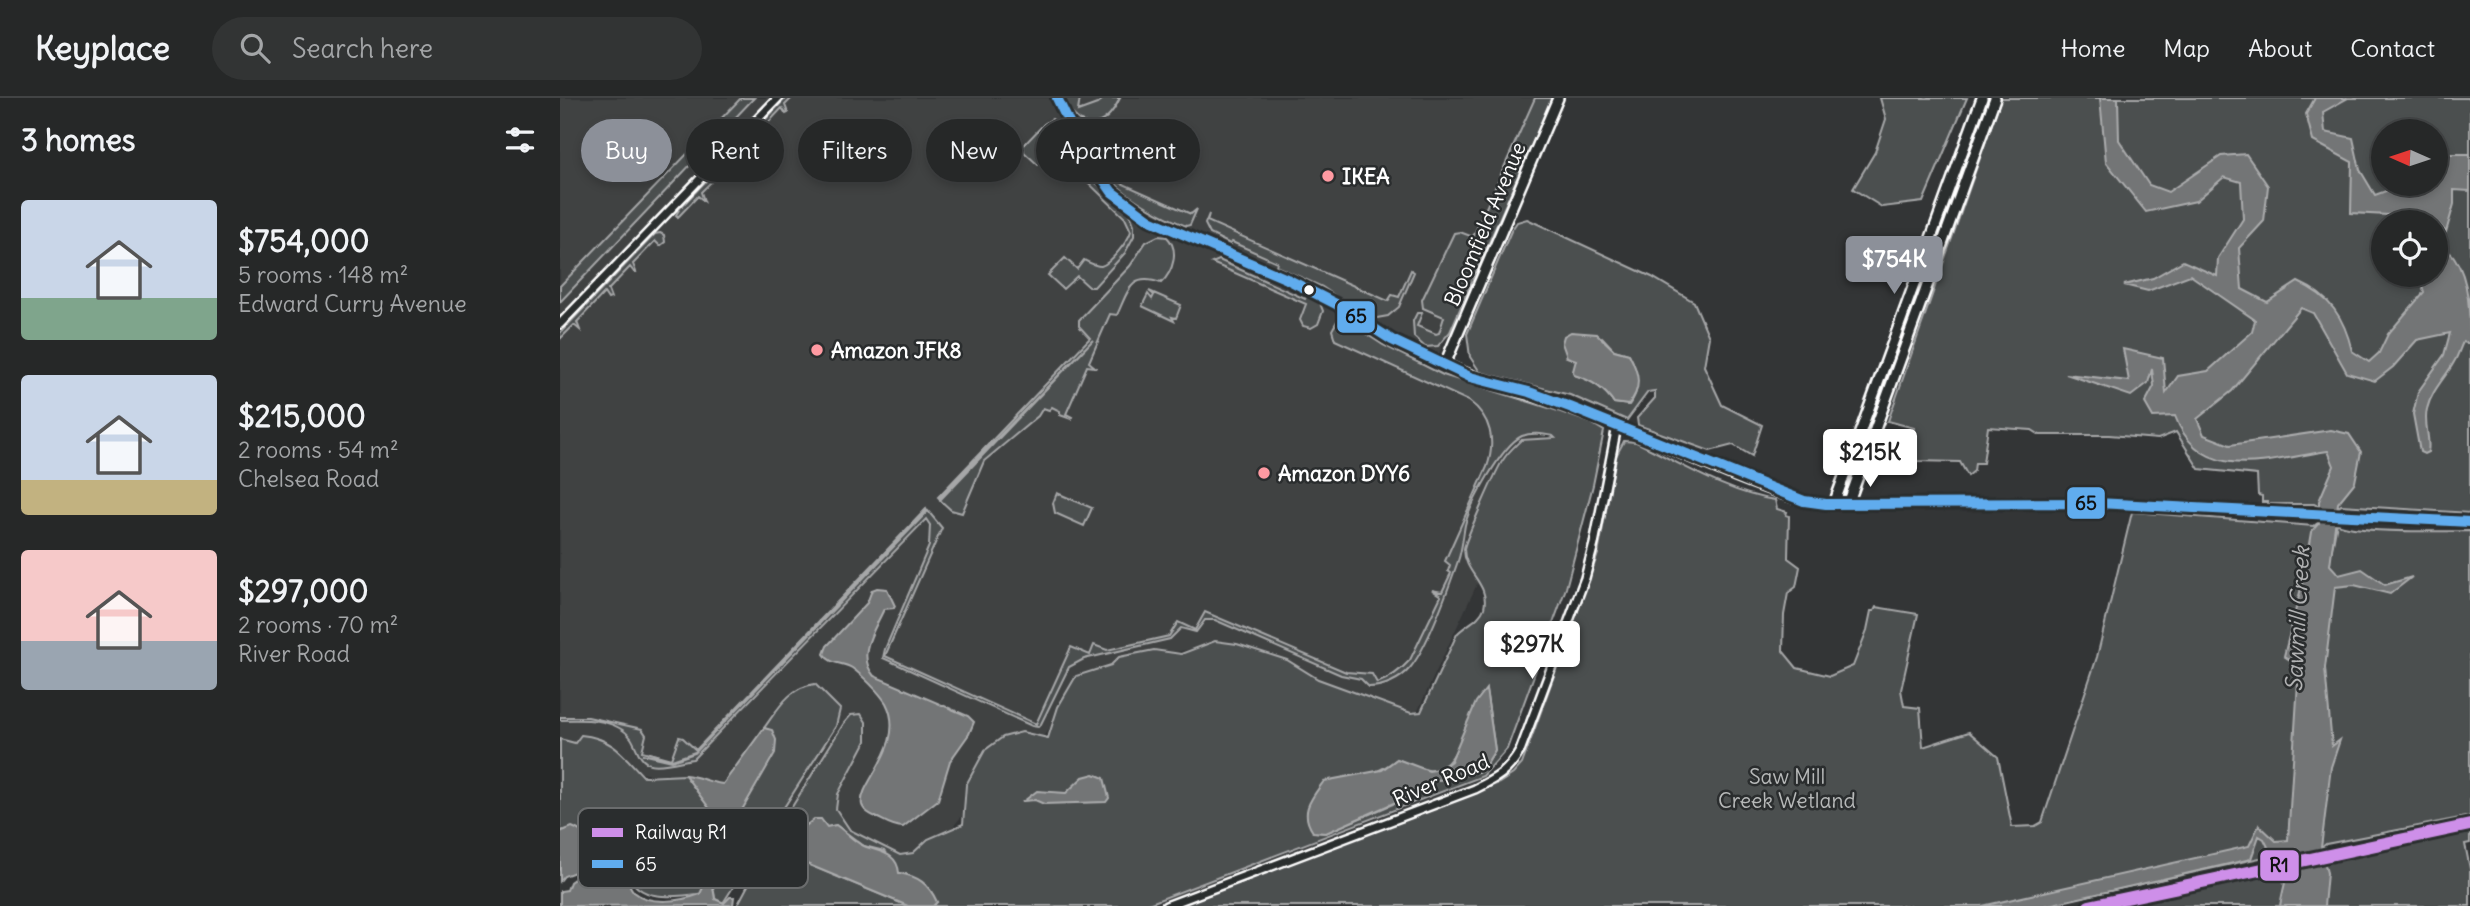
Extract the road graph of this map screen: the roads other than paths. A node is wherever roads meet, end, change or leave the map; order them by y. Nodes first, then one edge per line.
1 (778, 98) edge
2 (1057, 98) edge
3 (1558, 98) edge
4 (1982, 98) edge
5 (1995, 98) edge
6 (560, 324) edge
7 (1888, 355) junction
8 (1900, 359) junction
9 (1445, 364) junction
10 (1617, 426) junction
11 (1834, 504) junction
12 (1848, 504) junction
13 (2470, 522) edge
14 (1166, 906) edge

1 - 6 street
2 - 9 street
3 - 9 street, Bloomfield Avenue
4 - 7 street
5 - 8 street
7 - 8 street
7 - 11 street
8 - 12 street
9 - 10 street
10 - 11 street
10 - 14 street, River Road
11 - 12 street
12 - 13 street

